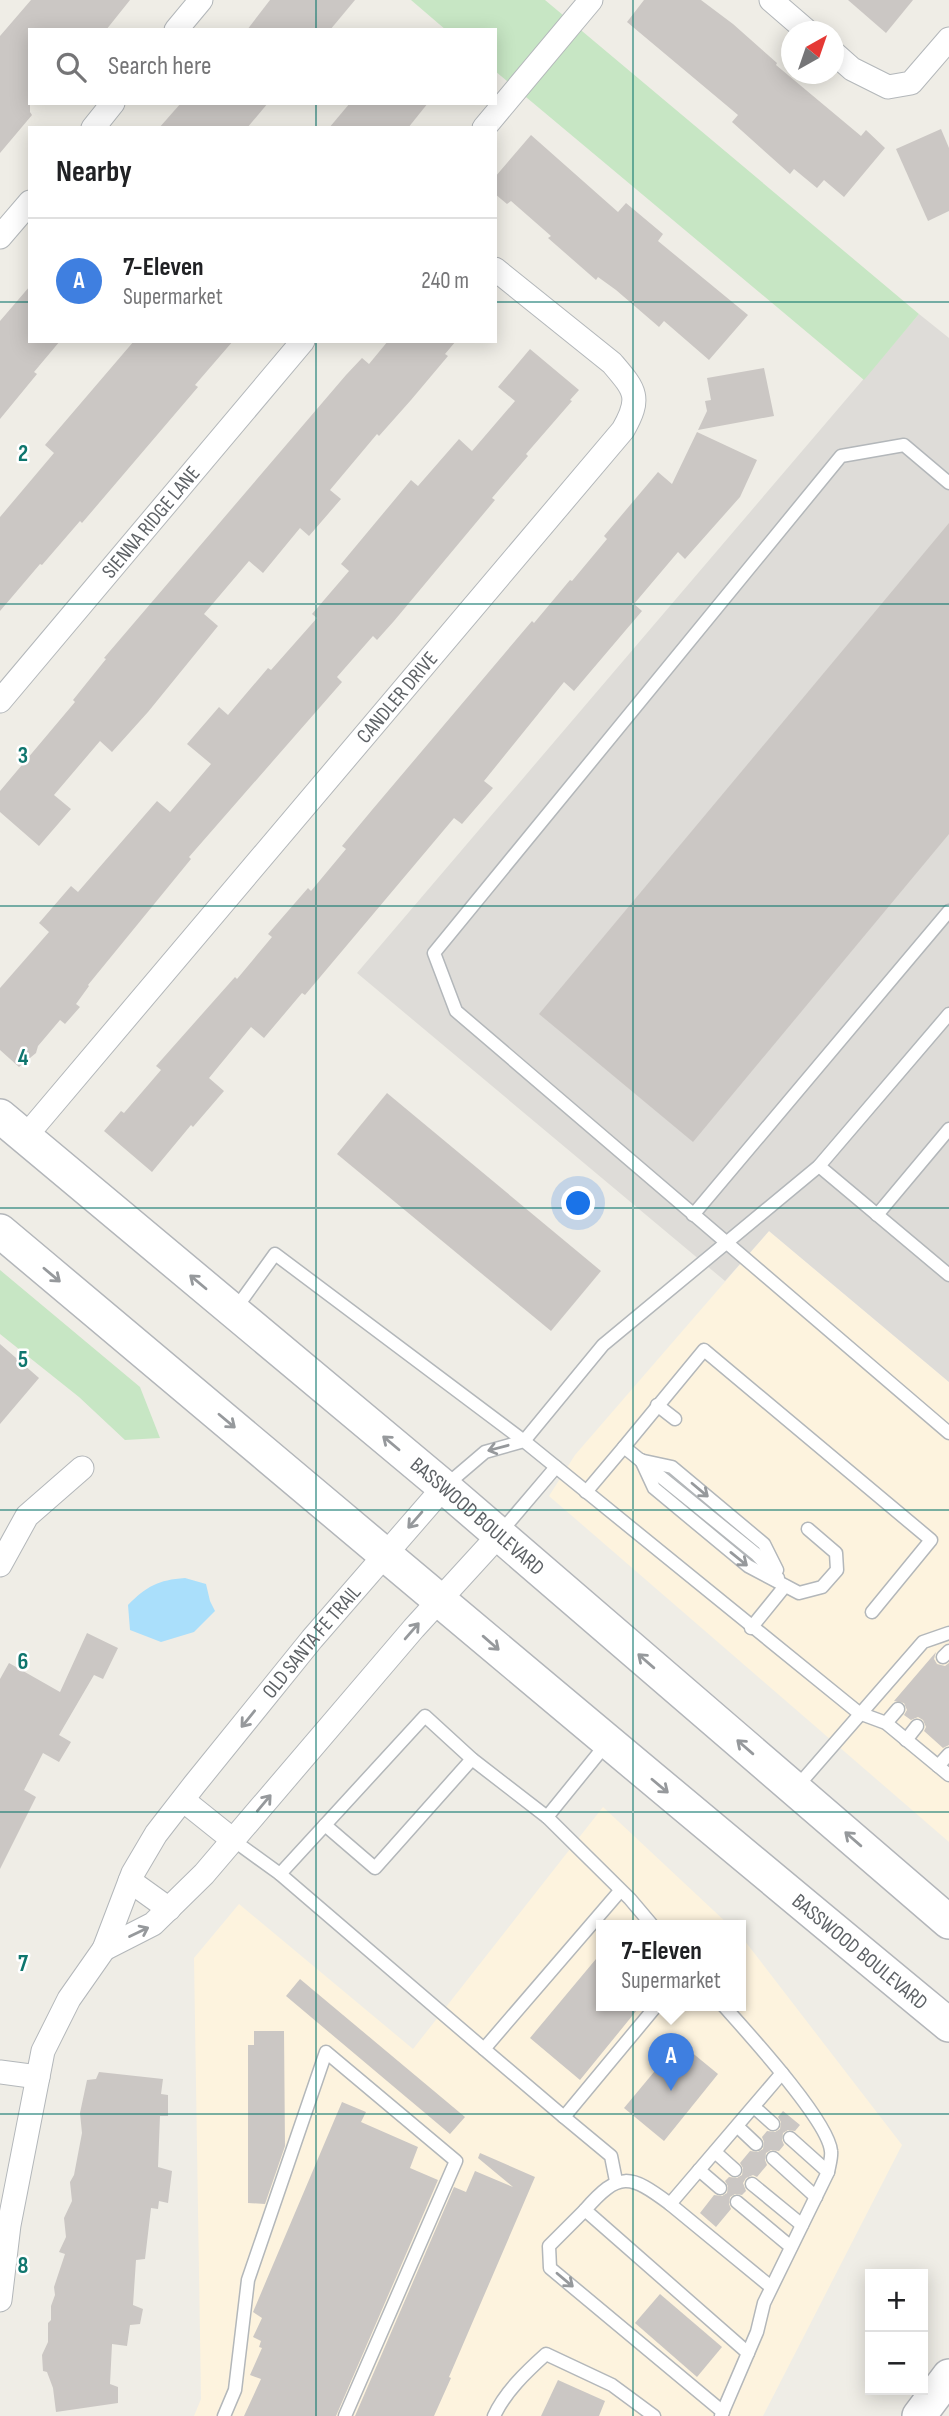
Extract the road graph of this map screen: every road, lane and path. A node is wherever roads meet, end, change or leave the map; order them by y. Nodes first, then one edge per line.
1 (201, 0) edge
2 (592, 0) edge
3 (771, 0) edge
4 (795, 21) edge
5 (178, 28) edge
6 (949, 39) edge
7 (844, 62) edge
8 (111, 105) edge
9 (95, 126) edge
10 (486, 126) edge
11 (28, 204) edge
12 (0, 237) edge
13 (497, 271) edge
14 (301, 343) edge
15 (949, 482) edge
16 (0, 701) edge
17 (949, 911) edge
18 (949, 1014) edge
19 (12, 1127) edge
20 (949, 1129) edge
21 (819, 1166) junction
22 (693, 1215) junction
23 (877, 1215) junction
24 (0, 1231) edge
25 (726, 1244) junction
26 (949, 1275) edge
27 (234, 1312) junction
28 (657, 1405) junction
29 (675, 1419) dead end
30 (949, 1433) edge
31 (524, 1441) junction
32 (624, 1447) junction
33 (556, 1467) junction
34 (82, 1468) dead end
35 (444, 1487) junction
36 (586, 1492) junction
37 (808, 1529) dead end
38 (499, 1535) junction
39 (386, 1554) junction
40 (0, 1565) edge
41 (785, 1586) junction
42 (440, 1599) junction
43 (872, 1612) dead end
44 (751, 1628) junction
45 (949, 1633) edge
46 (898, 1709) dead end
47 (859, 1713) junction
48 (886, 1723) junction
49 (917, 1726) dead end
50 (906, 1740) junction
51 (608, 1743) junction
52 (949, 1754) edge
53 (472, 1759) junction
54 (938, 1766) junction
55 (949, 1775) edge
56 (795, 1790) junction
57 (183, 1800) junction
58 (547, 1817) junction
59 (326, 1825) junction
60 (233, 1840) junction
61 (280, 1874) junction
62 (130, 1881) junction
63 (620, 1891) junction
64 (169, 1909) junction
65 (647, 1920) edge
66 (949, 1922) edge
67 (104, 1949) junction
68 (652, 2011) edge
69 (728, 2011) edge
70 (949, 2025) edge
71 (484, 2049) junction
72 (0, 2072) edge
73 (782, 2073) junction
74 (38, 2077) junction
75 (754, 2107) junction
76 (564, 2117) junction
77 (773, 2124) dead end
78 (738, 2127) junction
79 (790, 2138) dead end
80 (756, 2144) dead end
81 (715, 2152) junction
82 (773, 2158) dead end
83 (699, 2170) junction
84 (735, 2170) dead end
85 (828, 2172) junction
86 (616, 2181) junction
87 (751, 2184) dead end
88 (720, 2188) dead end
89 (816, 2197) junction
90 (737, 2202) dead end
91 (670, 2204) junction
92 (585, 2210) junction
93 (802, 2225) junction
94 (791, 2248) junction
95 (771, 2287) junction
96 (0, 2300) edge
97 (748, 2353) junction
98 (949, 2376) edge
99 (722, 2414) edge
100 (224, 2416) edge
101 (345, 2416) edge
102 (494, 2416) edge
103 (654, 2416) edge
104 (919, 2416) edge

1 - 5 street
2 - 10 street
3 - 4 street
6 - 7 street
8 - 9 street
11 - 12 street
13 - 19 street, CANDLER DRIVE
14 - 16 street, SIENNA RIDGE LANE
15 - 22 lane
17 - 22 lane
18 - 21 lane
27 -> 19 main road, BASSWOOD BOULEVARD
20 - 23 lane
21 - 23 lane
21 - 25 lane
22 - 25 lane
23 - 26 lane
24 -> 39 main road, BASSWOOD BOULEVARD
25 - 30 lane
25 - 31 lane
27 - 31 lane
35 -> 27 main road, BASSWOOD BOULEVARD
28 - 29 lane
28 - 32 lane
28 - 43 lane
31 - 33 lane
31 -> 35 lane
32 - 36 lane
32 -> 41 lane
33 - 36 lane
33 - 38 lane
34 - 40 street
35 - 38 main road, BASSWOOD BOULEVARD
35 -> 39 street, OLD SANTA FE TRAIL
36 - 44 lane
37 - 41 lane
38 - 42 street, OLD SANTA FE TRAIL
56 -> 38 main road, BASSWOOD BOULEVARD
39 - 42 main road, BASSWOOD BOULEVARD
39 -> 57 street, OLD SANTA FE TRAIL
41 - 44 lane
42 -> 51 main road, BASSWOOD BOULEVARD
60 -> 42 street, OLD SANTA FE TRAIL
44 - 47 lane
45 - 47 lane
46 - 48 lane
47 - 48 lane
47 - 56 lane
48 - 50 lane
49 - 50 lane
50 - 54 lane
51 - 58 lane
51 -> 70 main road, BASSWOOD BOULEVARD
52 - 54 lane
53 - 58 lane
53 - 59 lane
53 - 59 lane
54 - 55 lane
66 -> 56 main road, BASSWOOD BOULEVARD
57 - 60 street
57 - 62 street, OLD SANTA FE TRAIL
58 - 63 lane
59 - 61 lane
60 - 61 lane
60 - 64 street, OLD SANTA FE TRAIL
61 - 71 lane
62 - 64 street
62 - 67 street, OLD SANTA FE TRAIL
63 - 65 lane
63 - 71 lane
67 -> 64 street, OLD SANTA FE TRAIL
67 - 74 street, OLD SANTA FE TRAIL
68 - 76 lane
69 - 73 lane
71 - 76 lane
72 - 74 street
73 - 75 lane
73 - 85 lane
74 - 96 street, OLD SANTA FE TRAIL
75 - 77 lane
75 - 78 lane
76 - 86 lane
78 - 80 lane
78 - 81 lane
79 - 85 lane
81 - 83 lane
81 - 84 lane
82 - 89 lane
83 - 88 lane
83 - 91 lane
85 - 89 lane
86 - 91 lane
86 - 92 lane
87 - 93 lane
89 - 93 lane
90 - 94 lane
91 - 95 lane
92 - 97 lane
92 -> 99 lane
93 - 94 lane
94 - 95 lane
95 - 97 lane
97 - 99 lane
98 - 104 main road
100 - 101 lane
102 - 103 lane

